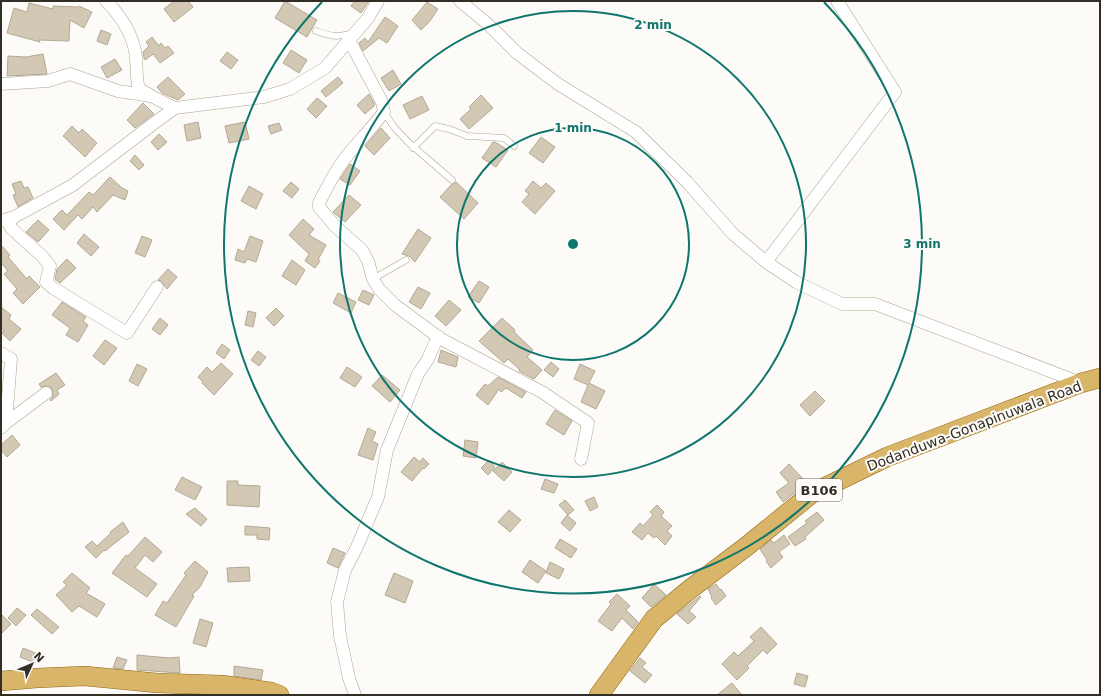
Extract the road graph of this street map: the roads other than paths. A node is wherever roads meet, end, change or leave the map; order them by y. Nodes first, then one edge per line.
1 (106, 1) edge
2 (378, 1) edge
3 (460, 1) edge
4 (837, 1) edge
5 (316, 31) dead end
6 (352, 36) junction
7 (1, 84) edge
8 (151, 96) junction
9 (175, 108) junction
10 (384, 112) junction
11 (514, 146) dead end
12 (413, 148) junction
13 (452, 180) dead end
14 (14, 217) junction
15 (1, 221) edge
16 (406, 260) dead end
17 (766, 262) junction
18 (372, 279) junction
19 (157, 287) dead end
20 (438, 336) junction
21 (1, 353) edge
22 (1100, 378) edge
23 (1081, 383) junction
24 (46, 393) dead end
25 (4, 425) edge
26 (581, 459) dead end
27 (1, 681) edge
28 (279, 695) edge
29 (355, 695) edge
30 (599, 695) edge

1 - 8 street
2 - 6 street
3 - 17 street
4 - 17 street
5 - 6 lane
6 - 9 street
6 - 10 street
7 - 8 street
8 - 9 street
9 - 14 street
10 - 12 lane
10 - 18 street
11 - 12 lane
12 - 13 lane
14 - 15 street
14 - 19 street
16 - 18 lane
17 - 23 street
18 - 20 street
20 - 26 street
20 - 29 street
21 - 25 street
22 - 23 main road, Dodanduwa-Gonapinuwala Road / B106
23 - 30 main road, Dodanduwa-Gonapinuwala Road / B106
24 - 25 street
27 - 28 main road

